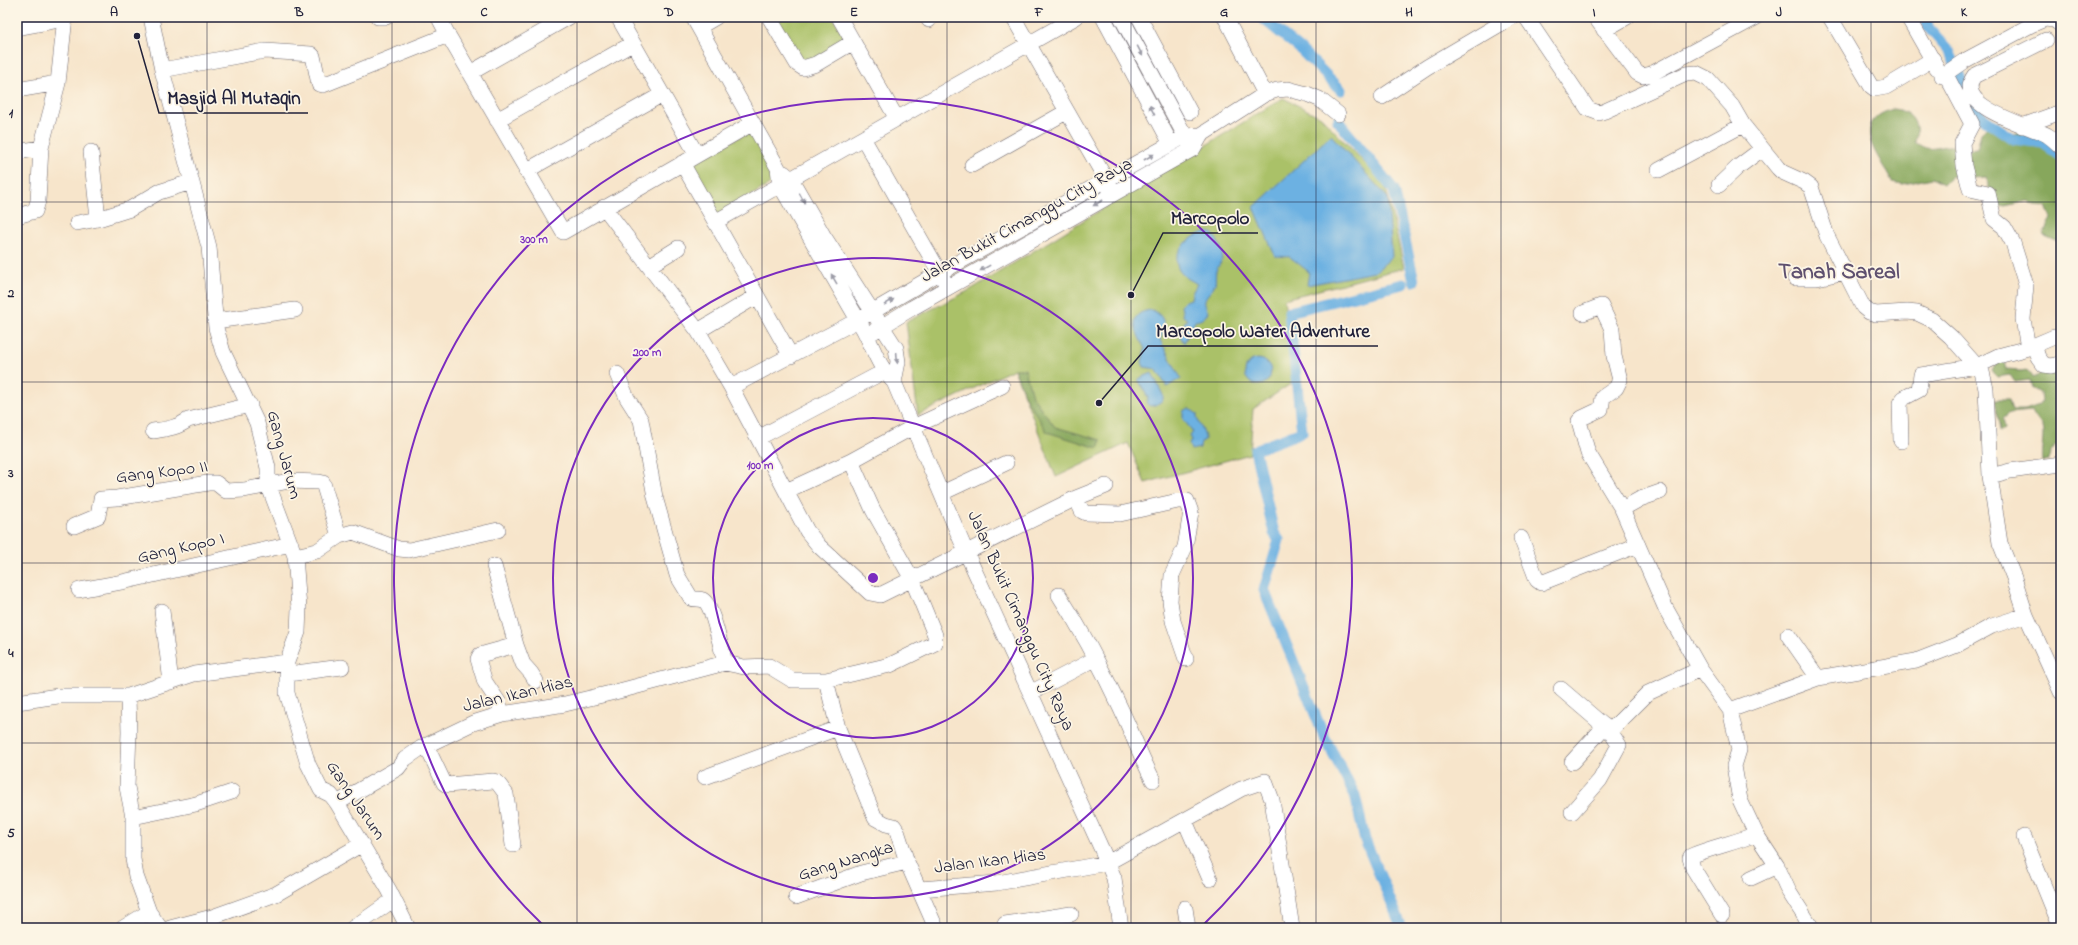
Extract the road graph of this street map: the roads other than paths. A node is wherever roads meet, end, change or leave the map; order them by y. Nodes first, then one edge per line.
1 (150, 17) edge
2 (378, 17) edge
3 (386, 17) edge
4 (442, 17) edge
5 (569, 17) edge
6 (618, 17) edge
7 (716, 17) edge
8 (769, 17) edge
9 (839, 17) edge
10 (1013, 17) edge
11 (1076, 17) edge
12 (1103, 17) edge
13 (1121, 17) edge
14 (1139, 17) edge
15 (1225, 17) edge
16 (1512, 17) edge
17 (1526, 17) edge
18 (1595, 17) edge
19 (1627, 17) edge
20 (1830, 17) edge
21 (1908, 17) edge
22 (65, 18) edge
23 (1753, 18) edge
24 (696, 22) edge
25 (2061, 25) edge
26 (17, 28) edge
27 (1604, 30) junction
28 (448, 35) junction
29 (2046, 40) dead end
30 (853, 42) junction
31 (632, 44) junction
32 (1028, 45) junction
33 (1933, 58) junction
34 (162, 70) junction
35 (470, 73) junction
36 (1944, 73) junction
37 (58, 83) junction
38 (17, 90) edge
39 (1952, 93) dead end
40 (1265, 94) junction
41 (661, 95) junction
42 (1382, 97) dead end
43 (1066, 112) junction
44 (1190, 112) dead end
45 (2061, 112) edge
46 (1338, 114) dead end
47 (897, 119) junction
48 (497, 120) junction
49 (753, 123) junction
50 (1743, 125) junction
51 (2022, 126) junction
52 (863, 138) junction
53 (1189, 142) junction
54 (1171, 144) junction
55 (2061, 147) edge
56 (41, 148) junction
57 (1762, 149) junction
58 (17, 152) edge
59 (91, 152) dead end
60 (697, 155) junction
61 (682, 163) junction
62 (972, 165) dead end
63 (1659, 170) dead end
64 (526, 171) junction
65 (1106, 181) junction
66 (192, 182) junction
67 (786, 182) junction
68 (1719, 185) dead end
69 (1114, 194) junction
70 (604, 207) junction
71 (17, 216) edge
72 (98, 219) junction
73 (715, 222) junction
74 (77, 224) dead end
75 (678, 248) dead end
76 (649, 266) junction
77 (1846, 272) junction
78 (940, 273) junction
79 (1795, 278) dead end
80 (949, 288) junction
81 (757, 296) junction
82 (295, 310) dead end
83 (872, 312) junction
84 (1583, 313) dead end
85 (858, 320) junction
86 (215, 321) junction
87 (883, 326) junction
88 (698, 331) junction
89 (868, 335) junction
90 (2054, 338) dead end
91 (2031, 347) junction
92 (791, 356) junction
93 (2059, 364) dead end
94 (1976, 366) junction
95 (617, 374) dead end
96 (889, 377) junction
97 (1002, 386) dead end
98 (731, 387) junction
99 (250, 405) junction
100 (913, 427) junction
101 (153, 431) dead end
102 (758, 438) junction
103 (1901, 441) dead end
104 (851, 461) junction
105 (1006, 462) dead end
106 (2061, 464) edge
107 (1990, 476) junction
108 (268, 484) junction
109 (1106, 486) dead end
110 (786, 491) junction
111 (1660, 492) dead end
112 (942, 493) junction
113 (1076, 498) junction
114 (1622, 509) junction
115 (74, 526) dead end
116 (498, 530) dead end
117 (339, 536) junction
118 (1521, 538) dead end
119 (1638, 545) junction
120 (293, 550) junction
121 (966, 552) junction
122 (494, 566) dead end
123 (912, 579) junction
124 (79, 590) dead end
125 (1059, 596) dead end
126 (162, 611) dead end
127 (2026, 615) junction
128 (1788, 635) dead end
129 (516, 645) junction
130 (1095, 658) junction
131 (1186, 659) dead end
132 (725, 663) junction
133 (342, 667) dead end
134 (288, 668) junction
135 (1700, 669) junction
136 (1818, 678) junction
137 (826, 680) junction
138 (536, 681) dead end
139 (171, 682) junction
140 (1561, 689) dead end
141 (1032, 692) junction
142 (2061, 692) edge
143 (128, 696) junction
144 (17, 702) edge
145 (1730, 710) junction
146 (502, 714) junction
147 (838, 728) junction
148 (1607, 728) junction
149 (426, 745) junction
150 (1572, 762) dead end
151 (705, 777) dead end
152 (1153, 780) dead end
153 (232, 792) dead end
154 (337, 803) junction
155 (1572, 812) dead end
156 (133, 817) junction
157 (1185, 821) junction
158 (1756, 834) junction
159 (2024, 837) dead end
160 (362, 844) junction
161 (513, 845) dead end
162 (907, 862) junction
163 (1107, 863) junction
164 (1777, 866) junction
165 (1751, 878) dead end
166 (1210, 879) dead end
167 (920, 889) junction
168 (796, 897) dead end
169 (393, 900) junction
170 (1185, 908) dead end
171 (149, 912) junction
172 (1071, 914) dead end
173 (1722, 915) dead end
174 (1042, 923) edge
175 (1004, 924) dead end
176 (123, 928) edge
177 (160, 928) edge
178 (170, 928) edge
179 (353, 928) edge
180 (408, 928) edge
181 (936, 928) edge
182 (1121, 928) edge
183 (1188, 928) edge
184 (1292, 928) edge
185 (1812, 928) edge
186 (2061, 928) edge

1 - 34 street, Gang Jarum
2 - 3 street
4 - 28 street
5 - 35 street
6 - 31 street
7 - 24 street
8 - 30 street
9 - 30 street
10 - 32 street
11 - 32 street
54 -> 12 street
13 -> 53 street
14 - 44 street
15 - 40 street
16 - 42 street
17 - 50 street
18 - 27 street
19 - 27 street
20 - 33 street
21 - 33 street
22 - 26 street
22 - 37 street
23 - 27 street
24 - 49 street
25 - 36 street
28 - 34 street
28 - 35 street
29 - 51 street
30 - 47 street
31 - 41 street
31 - 48 street
32 - 43 street
32 - 47 street
33 - 36 street
34 - 66 street, Gang Jarum
35 - 48 street
36 - 39 street
36 - 91 street
37 - 38 street
37 - 56 street
40 - 46 street
40 - 53 street
41 - 60 street
41 - 64 street
43 - 62 street
43 - 65 street
45 - 51 street
47 - 52 street
48 - 64 street
49 - 60 street
49 - 67 street
50 - 57 street
50 - 63 street
51 - 55 street
52 - 67 street
52 - 78 street
53 - 54 street, Jalan Bukit Cimanggu City Raya
53 - 69 street, Jalan Bukit Cimanggu City Raya
65 -> 54 street, Jalan Bukit Cimanggu City Raya
56 - 58 street
56 - 71 street
57 - 68 street
57 - 77 street
59 - 72 street
60 - 61 street
61 - 70 street
61 - 73 street
64 - 70 street
65 - 69 street
65 - 78 street, Jalan Bukit Cimanggu City Raya
66 - 72 street
66 - 86 street, Gang Jarum
67 - 73 street
67 -> 83 street
85 -> 67 street
69 -> 80 street, Jalan Bukit Cimanggu City Raya
70 - 76 street
72 - 74 street
73 - 81 street
75 - 76 street
76 - 88 street
77 - 79 street
77 - 94 street
78 - 80 street
83 -> 78 street, Jalan Bukit Cimanggu City Raya
80 - 87 street, Jalan Bukit Cimanggu City Raya
81 - 88 street
81 - 92 street
82 - 86 street
83 - 85 street, Jalan Bukit Cimanggu City Raya
83 - 87 street
84 - 114 street
85 - 89 street, Jalan Bukit Cimanggu City Raya
85 - 92 street
86 - 99 street, Gang Jarum
87 - 89 street, Jalan Bukit Cimanggu City Raya
87 -> 96 street
88 - 98 street
89 - 96 street, Jalan Bukit Cimanggu City Raya
90 - 91 street
91 - 93 street
91 - 94 street
92 - 98 street
94 - 103 street
94 - 107 street
95 - 132 street
96 - 100 street, Jalan Bukit Cimanggu City Raya
96 - 102 street
97 - 100 street
98 - 102 street
99 - 101 street
99 - 108 street, Gang Jarum
100 - 104 street
100 - 112 street, Jalan Bukit Cimanggu City Raya
102 - 110 street
104 - 110 street
104 - 123 street
105 - 112 street
106 - 107 street
107 - 127 street
108 - 115 street, Gang Kopo II
108 - 117 street
108 - 120 street, Gang Jarum
109 - 113 street
110 - 123 street
111 - 114 street
112 - 121 street, Jalan Bukit Cimanggu City Raya
113 - 121 street
113 - 131 street
114 - 119 street
116 - 117 street
117 - 120 street, Gang Kopo I
118 - 119 street
119 - 135 street
120 - 124 street, Gang Kopo I
120 - 134 street, Gang Jarum
121 - 123 street
121 - 141 street, Jalan Bukit Cimanggu City Raya
122 - 129 street
123 - 137 street
125 - 130 street
126 - 139 street
127 - 136 street
127 - 142 street
128 - 136 street
129 - 138 street
129 - 146 street
130 - 141 street
130 - 152 street
132 - 137 street
132 - 146 street, Jalan Ikan Hias
133 - 134 street
134 - 139 street
134 - 154 street, Gang Jarum
135 - 145 street
135 - 148 street
136 - 145 street
137 - 147 street, Jalan Ikan Hias
139 - 143 street
140 - 148 street
141 - 163 street, Jalan Bukit Cimanggu City Raya
143 - 144 street
143 - 156 street
145 - 158 street
146 - 149 street, Jalan Ikan Hias
147 - 151 street
147 - 162 street, Jalan Ikan Hias
148 - 150 street
148 - 155 street
149 - 154 street, Jalan Ikan Hias
149 - 161 street
153 - 156 street
154 - 160 street, Gang Jarum
156 - 171 street
157 - 163 street, Jalan Ikan Hias
157 - 166 street
157 - 184 street, Jalan Ikan Hias
158 - 164 street
158 - 173 street
159 - 186 street
160 - 169 street, Gang Jarum
160 - 178 street
162 - 167 street, Jalan Ikan Hias
162 - 168 street, Gang Nangka
163 - 167 street, Jalan Ikan Hias
163 - 182 street, Jalan Bukit Cimanggu City Raya
164 - 165 street
164 - 185 street
167 - 181 street
169 - 179 street
169 - 180 street, Gang Jarum
170 - 183 street
171 - 176 street
171 - 177 street
172 - 174 street
174 - 175 street

